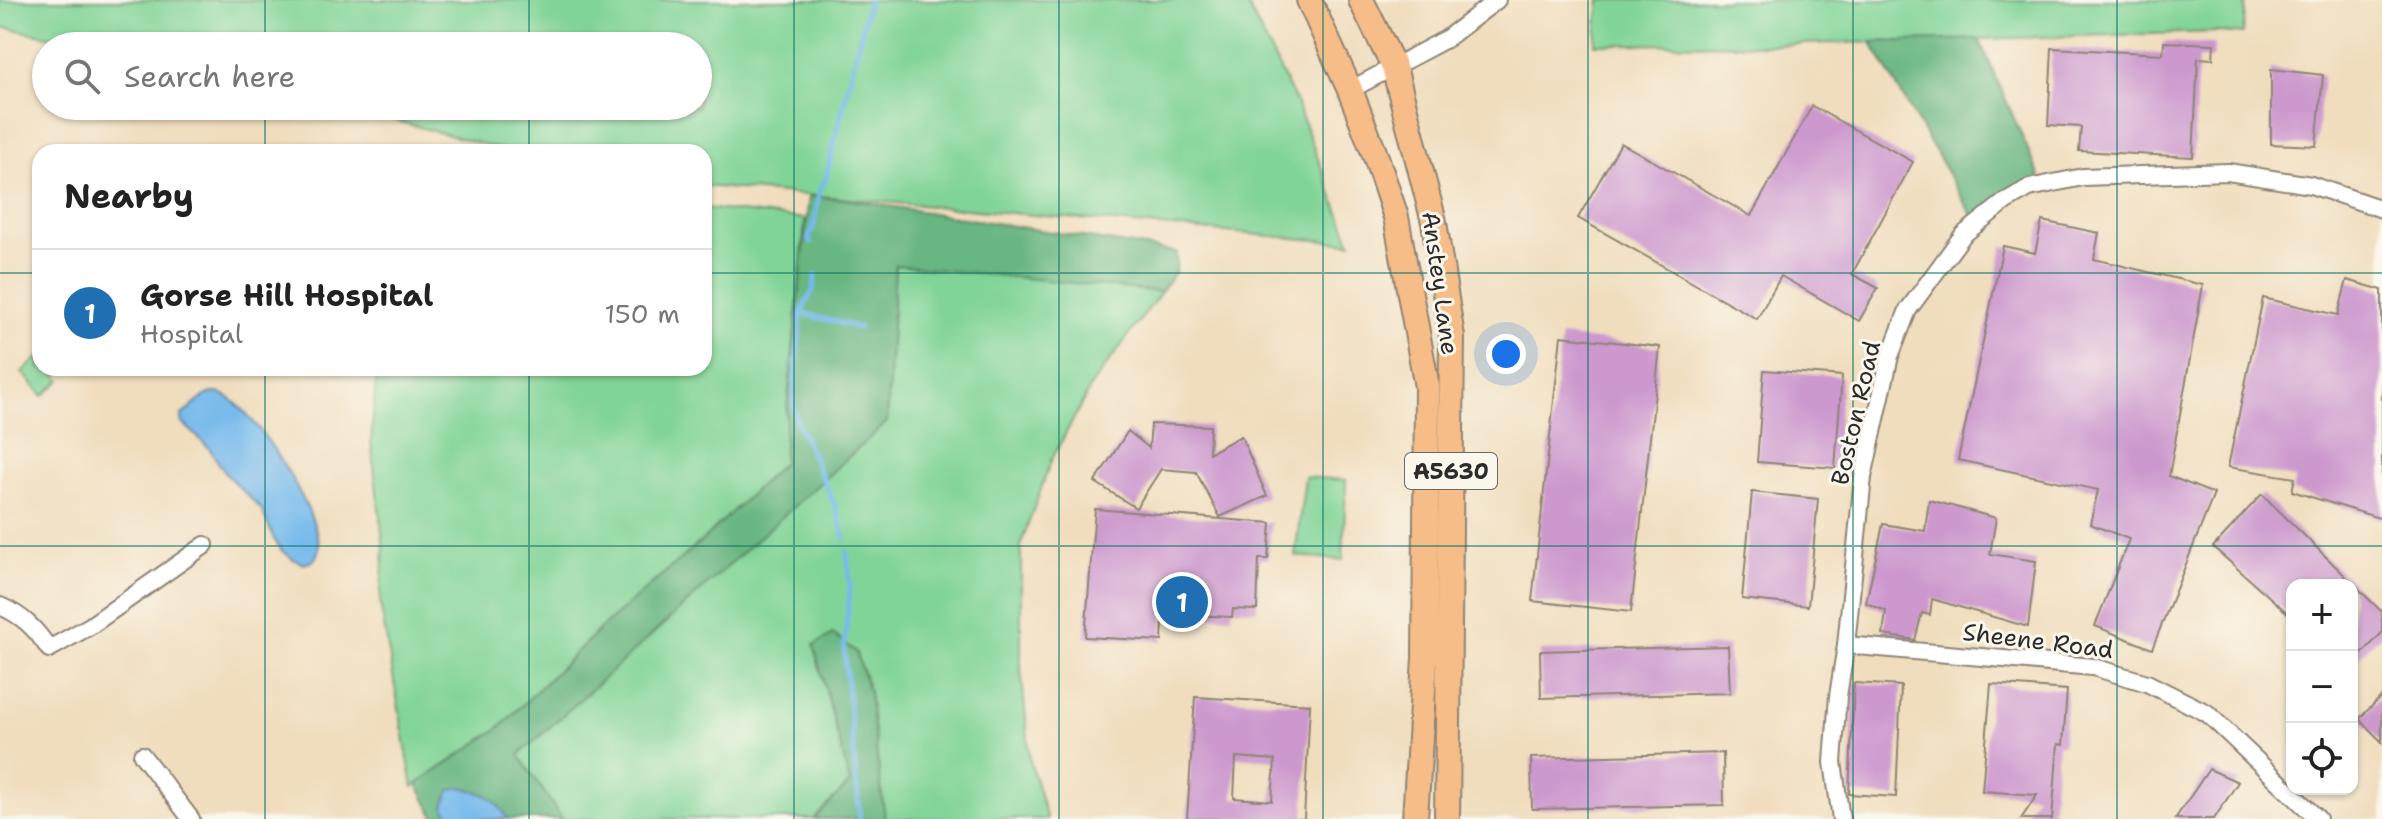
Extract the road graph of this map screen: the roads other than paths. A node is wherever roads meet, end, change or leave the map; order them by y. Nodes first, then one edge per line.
1 (1309, 0) edge
2 (1361, 0) edge
3 (1497, 0) edge
4 (1394, 67) junction
5 (1350, 90) junction
6 (2382, 209) edge
7 (205, 545) dead end
8 (0, 606) edge
9 (1846, 645) junction
10 (142, 755) dead end
11 (171, 759) dead end
12 (158, 772) junction
13 (191, 819) edge
14 (1415, 819) edge
15 (1447, 819) edge
16 (1841, 819) edge
17 (2318, 819) edge

1 - 5 main road, Anstey Lane / A5630
2 - 4 main road, Anstey Lane / A5630
3 - 4 street
4 - 5 street
4 - 15 main road, Anstey Lane / A5630
5 - 14 main road, Anstey Lane / A5630
6 - 9 street, Boston Road
7 - 8 street
9 - 16 street, Boston Road
9 - 17 street, Sheene Road
10 - 12 street
11 - 12 street
12 - 13 street

